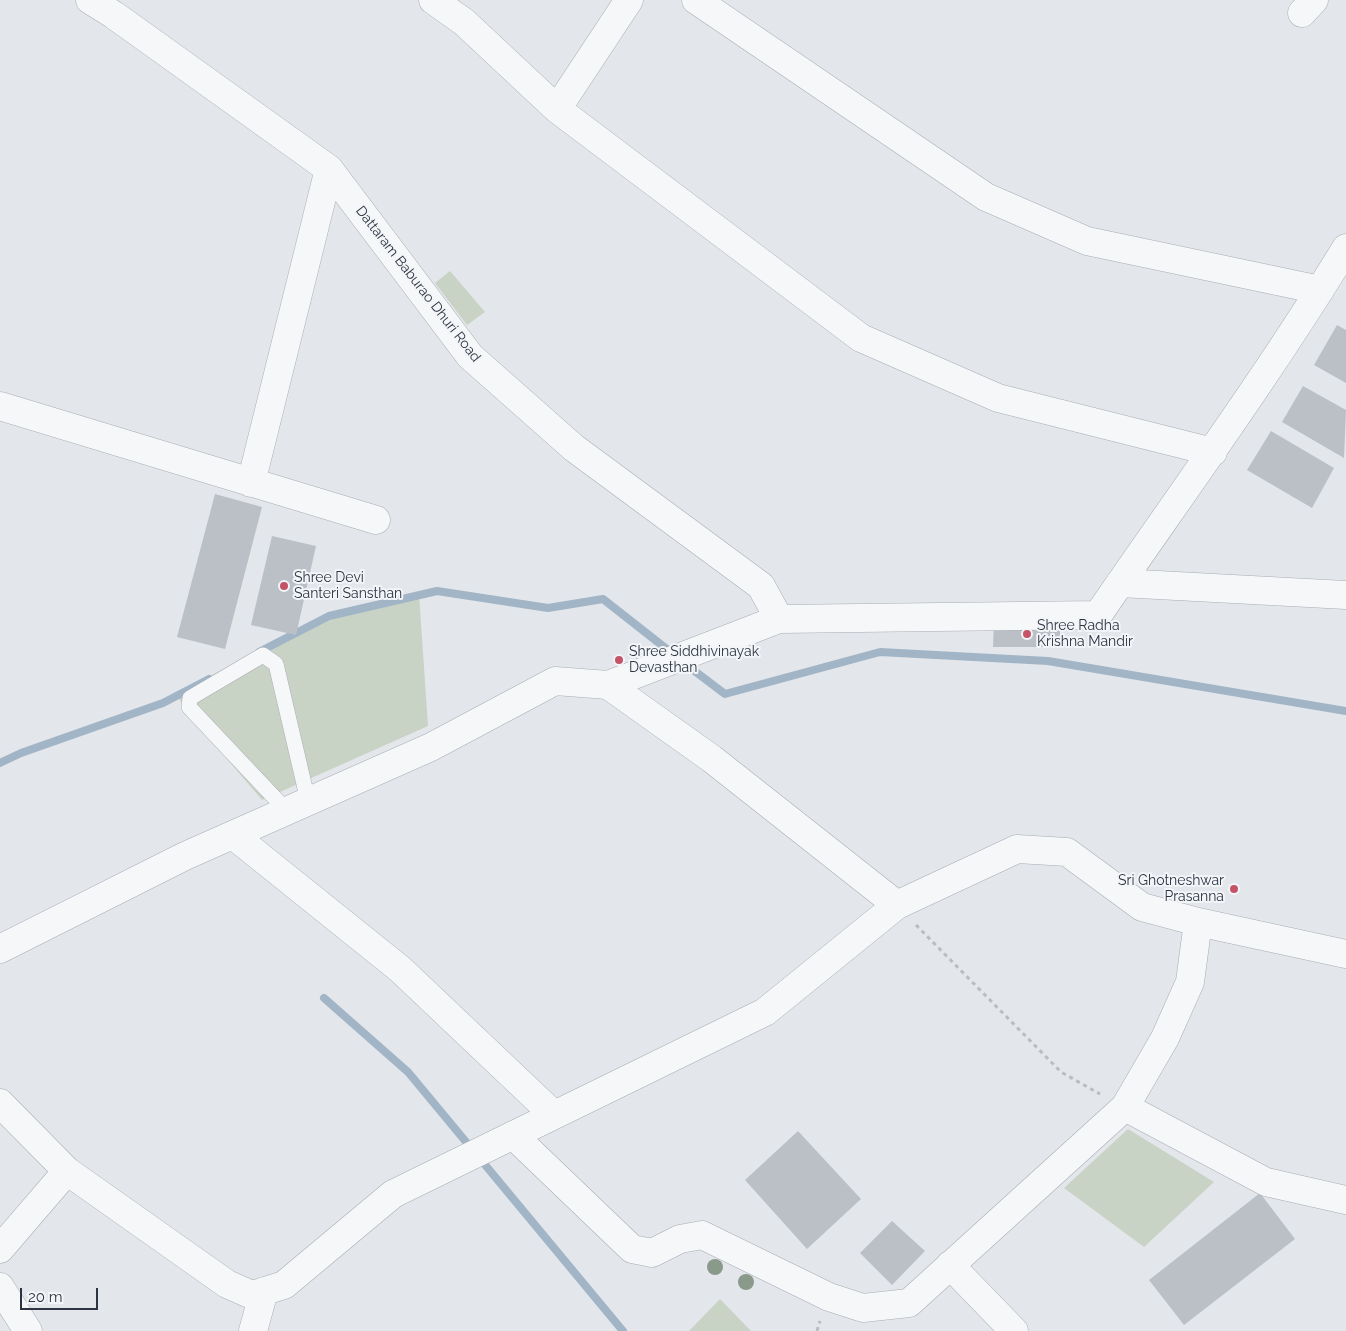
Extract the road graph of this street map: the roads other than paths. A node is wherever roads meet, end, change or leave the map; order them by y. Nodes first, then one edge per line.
1 (90, 0) edge
2 (433, 0) edge
3 (629, 0) edge
4 (696, 0) edge
5 (557, 110) junction
6 (329, 169) junction
7 (1346, 248) edge
8 (1320, 290) junction
9 (0, 406) edge
10 (1214, 452) junction
11 (251, 483) junction
12 (376, 520) dead end
13 (1120, 583) junction
14 (1346, 595) edge
15 (779, 618) junction
16 (608, 685) junction
17 (298, 806) junction
18 (233, 835) junction
19 (897, 905) junction
20 (1198, 922) junction
21 (0, 949) edge
22 (1346, 954) edge
23 (0, 1103) edge
24 (1125, 1107) junction
25 (554, 1115) junction
26 (513, 1136) junction
27 (67, 1172) junction
28 (1346, 1200) edge
29 (0, 1248) edge
30 (950, 1265) junction
31 (0, 1287) edge
32 (264, 1291) junction
33 (28, 1331) edge
34 (254, 1331) edge
35 (1014, 1331) edge

1 - 6 street, Dattaram Baburao Dhuri Road
2 - 5 street
3 - 5 street
4 - 8 street
5 - 10 street
6 - 11 street
6 - 15 street, Dattaram Baburao Dhuri Road
7 - 8 street
8 - 10 street
9 - 11 street
10 - 13 street
11 - 12 street
13 - 14 street
13 - 15 street
15 - 16 street
16 - 17 street
16 - 19 street
17 - 17 lane
17 - 18 street
18 - 21 street
18 - 25 street
19 - 20 street
19 - 25 street
20 - 22 street
20 - 24 street
23 - 27 street
24 - 28 street
24 - 30 street
25 - 26 street
26 - 30 street
26 - 32 street
27 - 29 street
27 - 32 street
30 - 35 street
31 - 33 street
32 - 34 street

